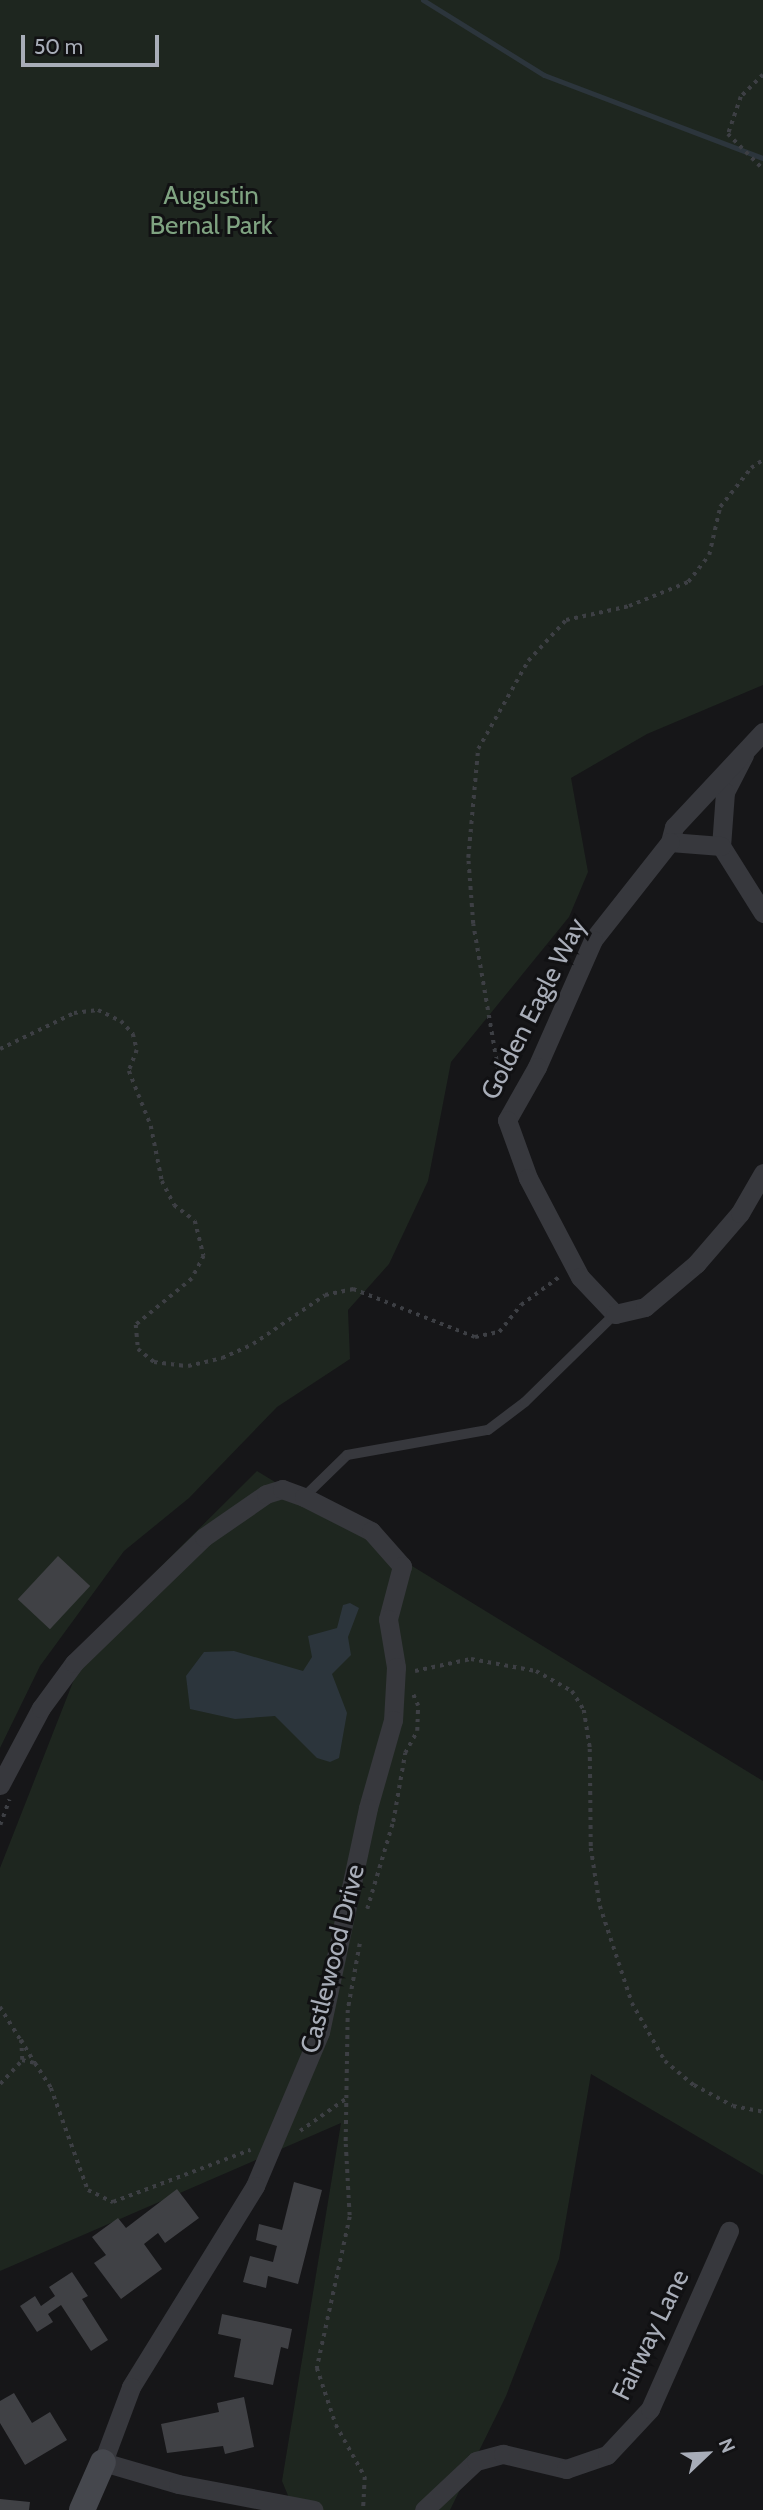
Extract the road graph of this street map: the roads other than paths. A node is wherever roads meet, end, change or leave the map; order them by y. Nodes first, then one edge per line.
1 (763, 732) edge
2 (744, 755) junction
3 (670, 842) junction
4 (721, 846) junction
5 (763, 913) edge
6 (763, 1173) edge
7 (615, 1314) junction
8 (304, 1497) junction
9 (7, 1786) edge
10 (729, 2231) dead end
11 (103, 2462) junction
12 (82, 2510) edge
13 (314, 2510) edge
14 (424, 2510) edge

1 - 2 street, Golden Eagle Way
2 - 3 street, Golden Eagle Way
2 - 4 street, Golden Eagle Way
3 - 4 street
3 - 7 street, Golden Eagle Way
4 - 5 street
6 - 7 street
7 - 8 lane
8 - 9 street, Castlewood Drive
8 - 11 street, Castlewood Drive
10 - 14 street, Fairway Lane
11 - 12 street, Castlewood Drive
11 - 13 street

